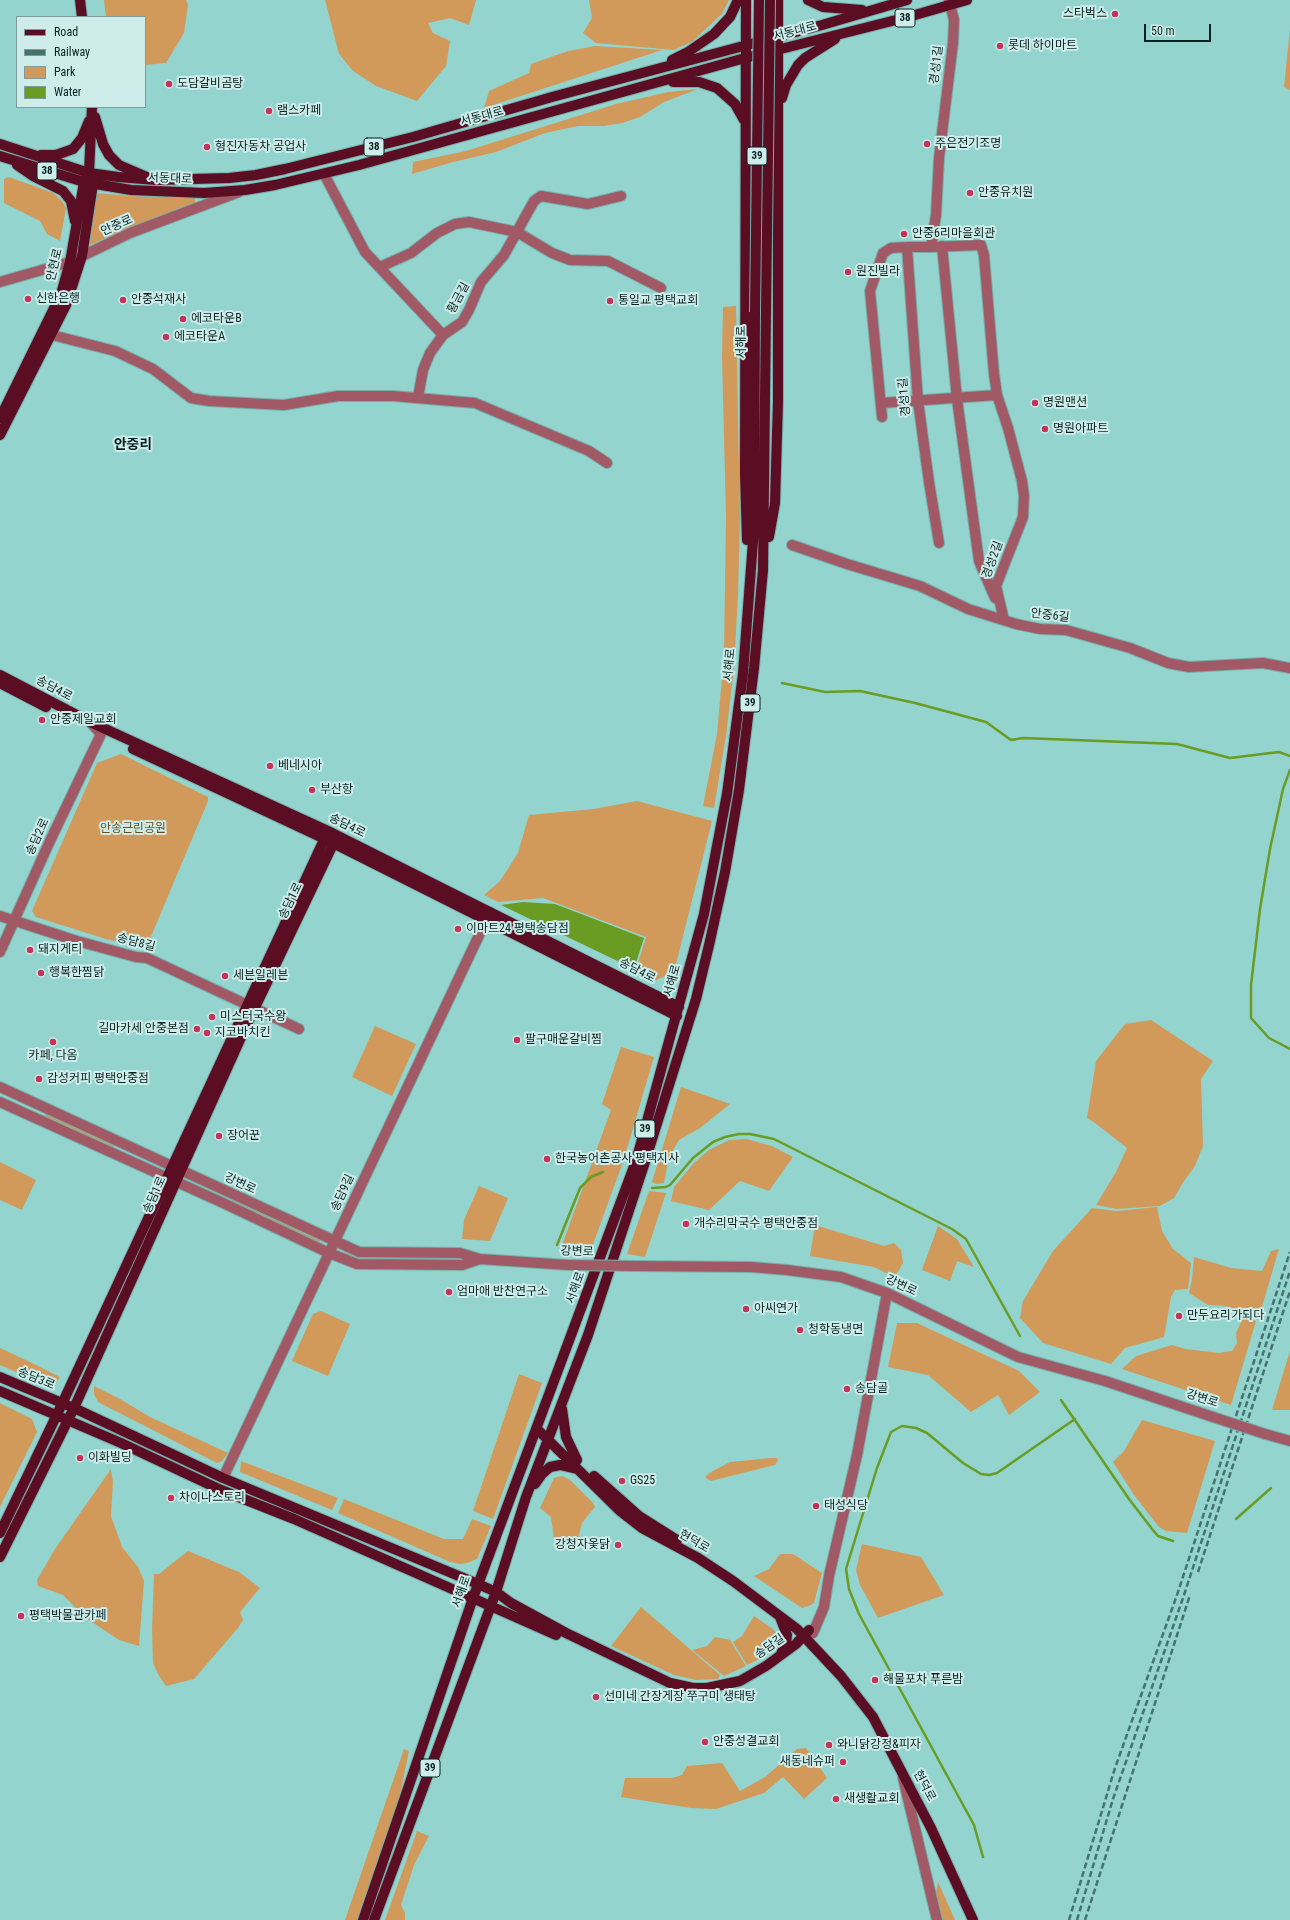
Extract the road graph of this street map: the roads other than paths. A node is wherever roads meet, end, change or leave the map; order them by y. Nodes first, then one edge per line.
1 (80, 0) edge
2 (738, 0) edge
3 (746, 0) edge
4 (759, 0) edge
5 (770, 0) edge
6 (778, 0) edge
7 (808, 0) edge
8 (907, 0) edge
9 (967, 0) edge
10 (950, 2) edge
11 (870, 11) junction
12 (82, 16) edge
13 (843, 33) junction
14 (778, 36) junction
15 (745, 45) junction
16 (779, 51) junction
17 (745, 58) junction
18 (653, 70) junction
19 (649, 84) junction
20 (779, 107) junction
21 (92, 108) edge
22 (744, 121) junction
23 (0, 144) edge
24 (28, 154) junction
25 (5, 158) edge
26 (89, 173) junction
27 (324, 174) junction
28 (156, 180) junction
29 (88, 183) junction
30 (245, 190) junction
31 (621, 196) dead end
32 (76, 231) junction
33 (517, 232) junction
34 (942, 246) junction
35 (907, 247) junction
36 (931, 247) junction
37 (82, 256) junction
38 (70, 262) junction
39 (380, 267) junction
40 (0, 282) edge
41 (661, 288) dead end
42 (52, 335) junction
43 (443, 335) junction
44 (997, 395) junction
45 (418, 397) junction
46 (957, 399) junction
47 (918, 401) junction
48 (881, 403) junction
49 (882, 417) dead end
50 (0, 418) edge
51 (0, 435) edge
52 (607, 463) dead end
53 (939, 543) dead end
54 (792, 545) dead end
55 (763, 570) junction
56 (749, 592) junction
57 (1004, 620) junction
58 (1290, 668) edge
59 (0, 675) edge
60 (0, 683) edge
61 (90, 722) junction
62 (101, 734) junction
63 (331, 838) junction
64 (0, 916) edge
65 (488, 916) junction
66 (14, 920) junction
67 (0, 952) edge
68 (250, 1006) junction
69 (678, 1012) junction
70 (299, 1029) dead end
71 (0, 1087) edge
72 (0, 1102) edge
73 (177, 1168) junction
74 (171, 1180) junction
75 (335, 1242) junction
76 (329, 1254) junction
77 (480, 1259) junction
78 (887, 1293) junction
79 (0, 1377) edge
80 (0, 1391) edge
81 (562, 1403) junction
82 (62, 1404) junction
83 (74, 1408) junction
84 (56, 1415) junction
85 (68, 1420) junction
86 (538, 1426) junction
87 (550, 1436) junction
88 (1290, 1441) edge
89 (578, 1465) junction
90 (223, 1478) junction
91 (526, 1497) junction
92 (0, 1533) edge
93 (0, 1557) edge
94 (478, 1584) junction
95 (496, 1592) junction
96 (473, 1598) junction
97 (490, 1606) junction
98 (780, 1617) junction
99 (809, 1634) junction
100 (778, 1658) junction
101 (902, 1771) junction
102 (363, 1920) edge
103 (374, 1920) edge
104 (937, 1920) edge
105 (973, 1920) edge

1 - 12 main road
2 - 18 main road
3 - 15 main road
4 - 56 main road, 서해로 / 39, bridge
5 - 55 main road, 서해로 / 39, bridge
6 - 14 main road
7 - 11 main road
8 - 11 main road, 서동대로 / 38
9 - 10 main road, 서동대로 / 38
10 - 13 main road, 서동대로 / 38
10 - 36 street, 경성1길
11 - 14 main road, 서동대로 / 38
13 - 16 main road, 서동대로 / 38
13 - 20 main road
14 - 15 main road, 서동대로 / 38
14 - 16 main road
15 - 17 main road
15 - 18 main road, 서동대로 / 38
16 - 17 main road, 서동대로 / 38
16 - 20 main road
17 - 19 main road, 서동대로 / 38
17 - 22 main road
18 - 28 main road, 서동대로 / 38
19 - 22 main road
19 - 27 main road, 서동대로 / 38
20 - 55 main road
21 - 24 main road
21 - 26 main road
21 - 28 main road
22 - 56 main road
23 - 24 main road, 서동대로 / 38
24 - 26 main road, 서동대로 / 38
25 - 29 main road, 서동대로 / 38
25 - 32 main road
26 - 28 main road, 서동대로 / 38
26 - 29 main road
27 - 30 main road, 서동대로 / 38
27 - 39 street
29 - 30 main road, 서동대로 / 38
29 - 32 main road, 안현로
29 - 37 main road, 안현로
30 - 37 street, 안중로
31 - 33 street, 황금길
32 - 38 main road, 안현로
33 - 39 street
33 - 41 street
33 - 43 street, 황금길
34 - 36 street, 경성2길
34 - 44 street, 경성2길
34 - 46 street, 경성2길
35 - 36 street, 경성1길
35 - 47 street, 경성1길
35 - 48 street, 경성1길
37 - 38 street, 안중로
37 - 42 main road, 안현로
38 - 40 street, 안중로
38 - 50 main road, 안현로
39 - 43 street
42 - 45 street
42 - 51 main road, 안현로
43 - 45 street, 황금길
44 - 46 street
44 - 57 street, 경성2길
45 - 52 street
46 - 47 street
46 - 57 street, 경성2길
47 - 48 street
47 - 53 street, 경성1길
48 - 49 street
54 - 57 street, 안중6길
55 - 81 main road, 서해로 / 39
56 - 69 main road, 서해로 / 39
57 - 58 street, 안중6길
59 - 61 main road, 송담4로
60 - 62 main road, 송담4로
61 - 62 street
61 - 63 main road, 송담4로
62 - 63 main road, 송담4로
62 - 66 street, 송담2로
63 - 65 main road, 송담4로
63 - 68 main road, 송담1로
64 - 66 street, 송담8길
65 - 69 main road, 송담4로
65 - 75 street, 송담9길
66 - 67 street, 송담2로
66 - 68 street, 송담8길
68 - 70 street
68 - 73 main road, 송담1로
69 - 86 main road, 서해로 / 39
71 - 73 street, 강변로
72 - 74 street, 강변로
73 - 74 main road, 송담1로
73 - 75 street, 강변로
74 - 76 street, 강변로
74 - 82 main road, 송담1로
74 - 83 main road, 송담1로
75 - 76 street, 송담9길
75 - 77 street, 강변로
76 - 77 street, 강변로
76 - 90 street, 송담9길
77 - 78 street, 강변로, bridge
78 - 88 street, 강변로, bridge
78 - 99 street
79 - 82 main road, 송담3로
80 - 84 main road, 송담3로
81 - 87 main road, 서해로 / 39
81 - 89 main road
82 - 83 main road, 송담3로
82 - 84 main road, 송담1로
83 - 84 main road
83 - 85 main road, 송담1로
83 - 90 main road, 송담3로
84 - 85 main road, 송담3로
84 - 92 main road, 송담1로
85 - 93 main road, 송담1로
85 - 96 main road, 송담3로
86 - 87 main road, 현덕로
86 - 94 main road, 서해로 / 39
87 - 89 main road, 현덕로
87 - 91 main road, 서해로 / 39
89 - 91 main road
89 - 98 main road, 현덕로
89 - 99 main road, 현덕로
90 - 94 main road, 송담3로
91 - 95 main road, 서해로 / 39
94 - 95 main road, 송담3로
94 - 96 main road, 서해로 / 39
95 - 97 main road, 서해로 / 39
95 - 100 main road, 송담길
96 - 97 main road, 송담3로
96 - 102 main road, 서해로 / 39
97 - 99 main road, 송담3로
97 - 103 main road, 서해로 / 39
98 - 99 main road, 현덕로
98 - 100 main road
99 - 100 main road, 송담길
99 - 101 main road, 현덕로
101 - 104 street
101 - 105 main road, 현덕로

